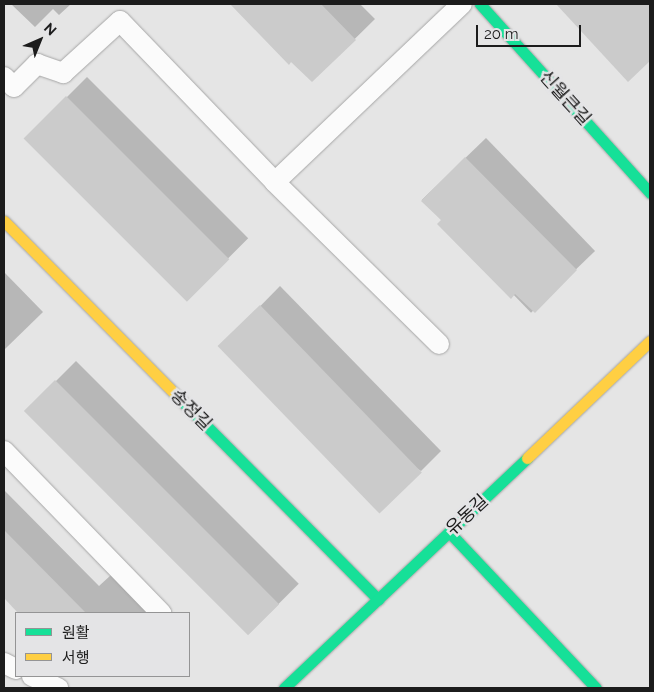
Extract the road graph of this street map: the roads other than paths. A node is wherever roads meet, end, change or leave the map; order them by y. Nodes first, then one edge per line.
1 (462, 4) edge
2 (480, 4) edge
3 (4, 77) edge
4 (275, 182) junction
5 (650, 193) edge
6 (4, 221) edge
7 (650, 341) edge
8 (439, 344) dead end
9 (4, 451) edge
10 (449, 532) junction
11 (378, 599) junction
12 (160, 612) edge
13 (34, 677) edge
14 (58, 688) edge
15 (284, 688) edge
16 (596, 688) edge

1 - 4 lane
2 - 5 street, 신월큰길
3 - 4 lane
4 - 8 lane
6 - 11 street, 송정길
7 - 10 street, 유동길
9 - 12 lane
10 - 11 street, 유동길
10 - 16 street
11 - 15 street, 유동길
13 - 14 lane

